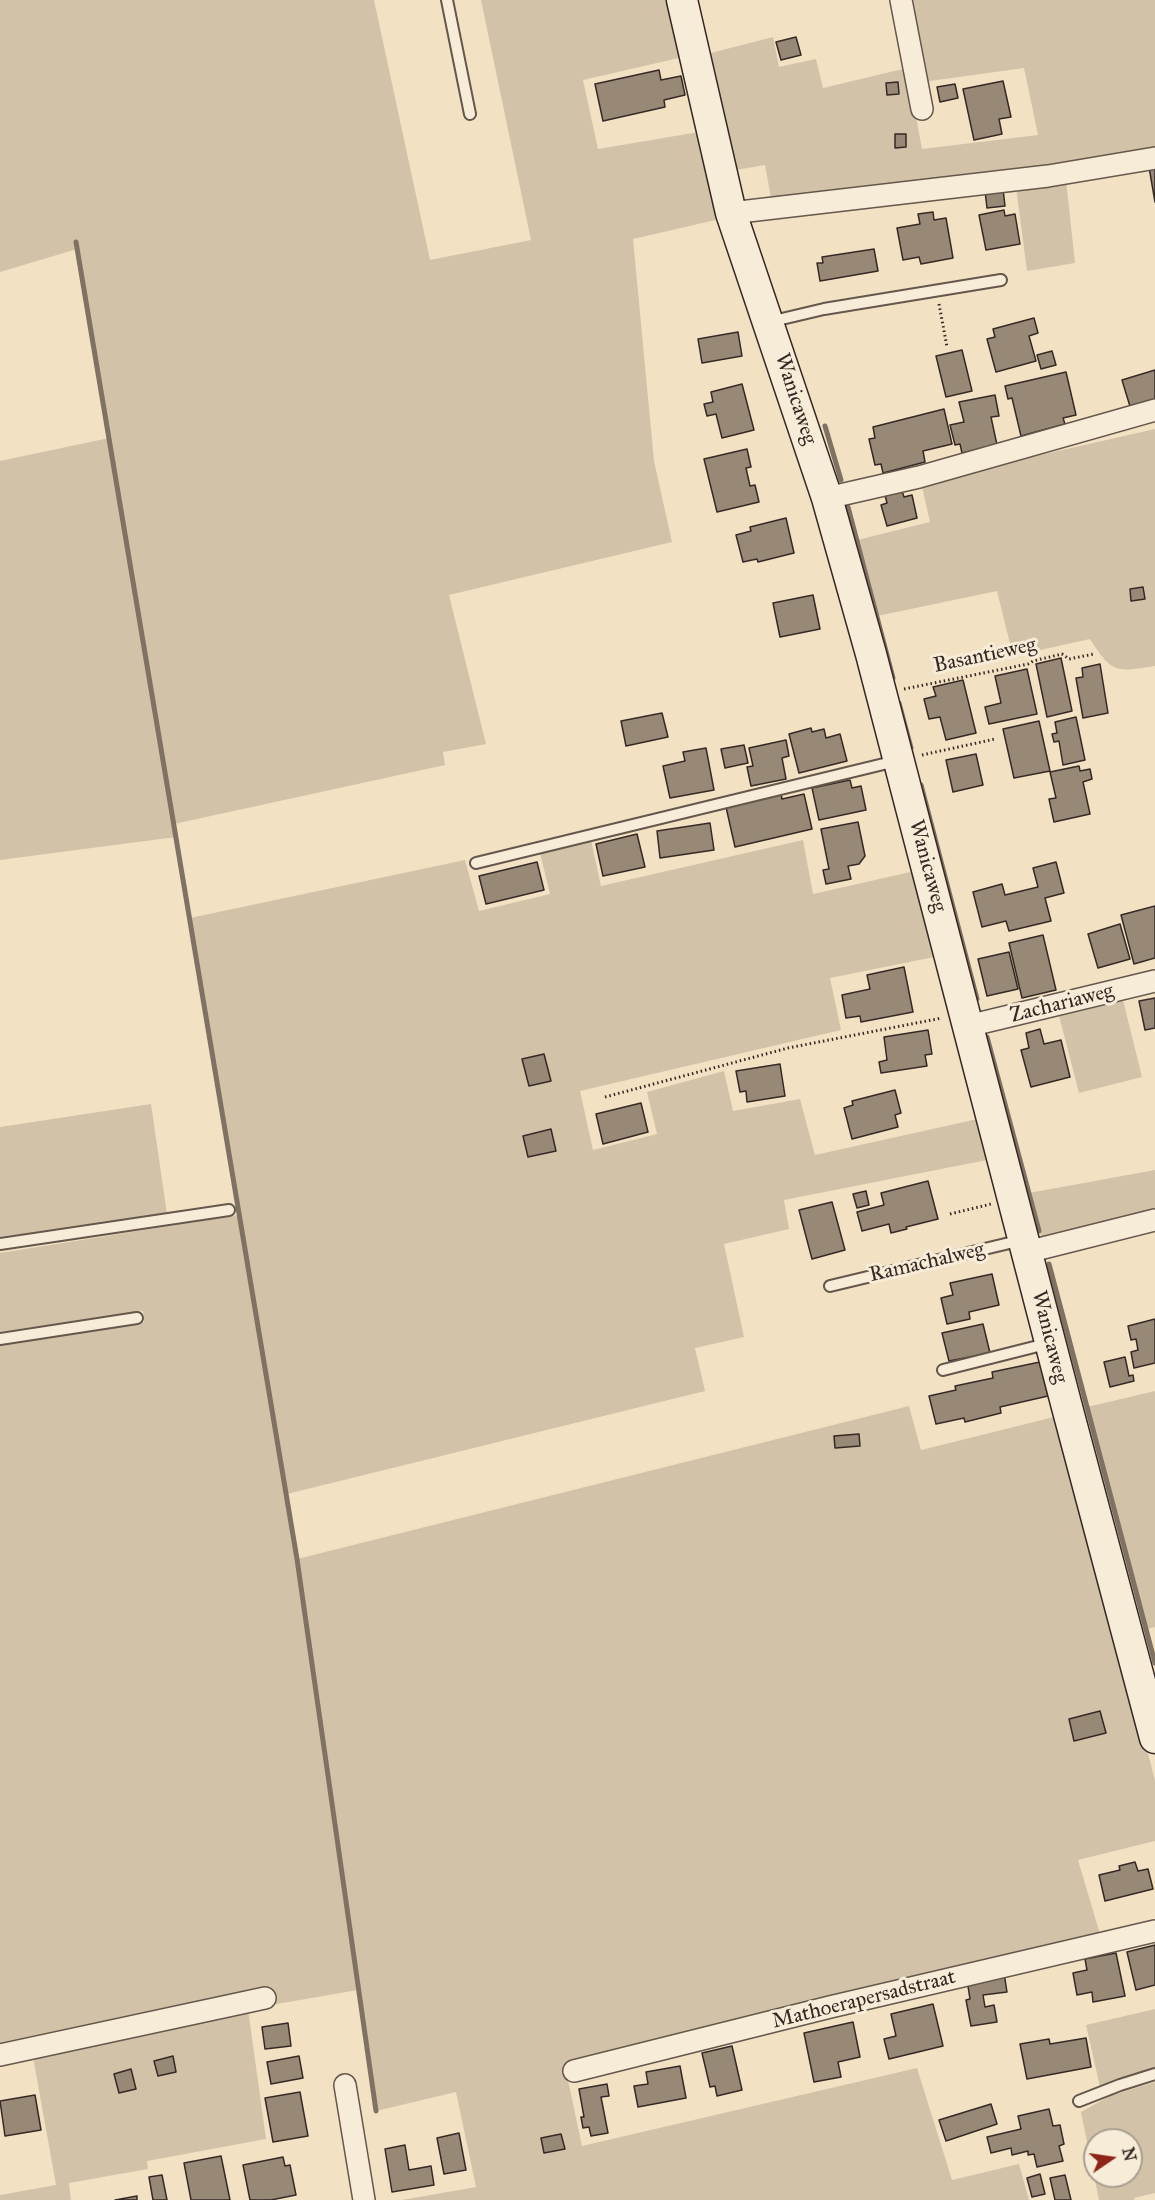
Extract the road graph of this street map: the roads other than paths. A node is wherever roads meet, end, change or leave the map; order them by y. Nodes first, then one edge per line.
1 (447, 0) edge
2 (682, 0) edge
3 (901, 0) edge
4 (922, 109) dead end
5 (470, 114) dead end
6 (1155, 158) edge
7 (730, 213) junction
8 (1001, 280) dead end
9 (769, 322) junction
10 (1155, 410) edge
11 (827, 498) junction
12 (899, 760) junction
13 (476, 863) dead end
14 (1155, 981) edge
15 (967, 1020) junction
16 (229, 1210) dead end
17 (1155, 1220) edge
18 (0, 1244) edge
19 (1025, 1246) junction
20 (830, 1286) dead end
21 (137, 1318) dead end
22 (0, 1339) edge
23 (1050, 1343) junction
24 (943, 1370) dead end
25 (1155, 1738) edge
26 (1155, 1931) edge
27 (265, 1998) dead end
28 (0, 2055) edge
29 (574, 2071) dead end
30 (1155, 2074) edge
31 (345, 2085) dead end
32 (1079, 2101) dead end
33 (364, 2200) edge

1 - 5 lane
2 - 7 street, Wanicaweg
3 - 4 street
6 - 7 street
7 - 9 street, Wanicaweg
8 - 9 lane
9 - 11 street, Wanicaweg
10 - 11 street
11 - 12 street, Wanicaweg
12 - 13 lane
12 - 15 street, Wanicaweg
14 - 15 street, Zachariaweg
15 - 19 street, Wanicaweg
16 - 18 lane
17 - 19 street, Ramachalweg
19 - 20 lane, Ramachalweg
19 - 23 street, Wanicaweg
21 - 22 lane
23 - 24 lane
23 - 25 street, Wanicaweg
26 - 29 street, Mathoerapersadstraat
27 - 28 street
30 - 32 lane
31 - 33 street

